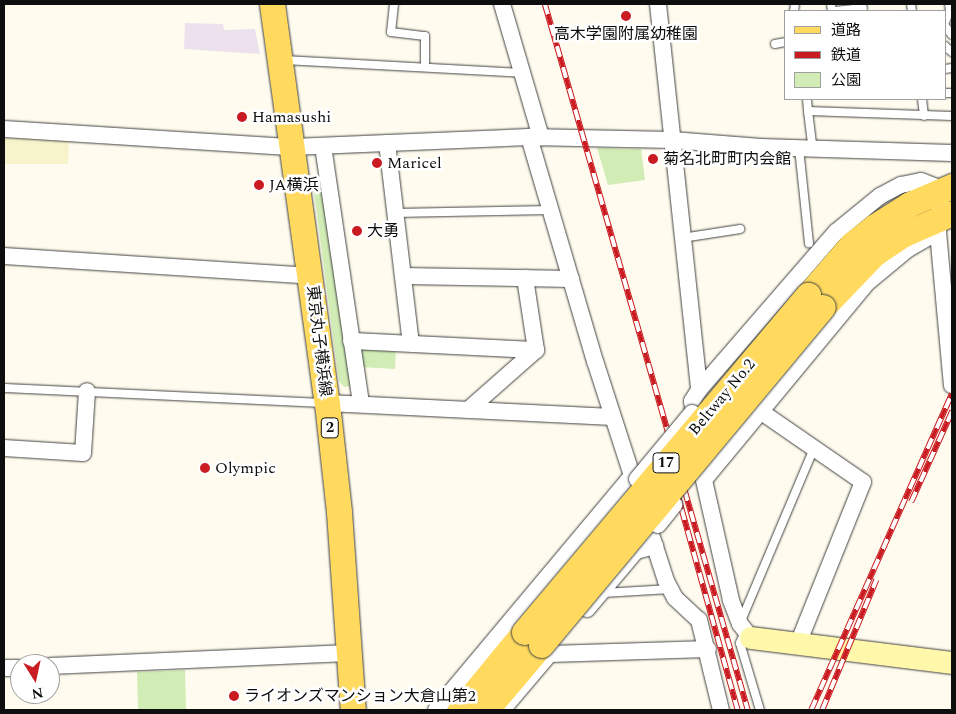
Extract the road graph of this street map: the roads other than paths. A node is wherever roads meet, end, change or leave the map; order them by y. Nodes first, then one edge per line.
1 (272, 4) edge
2 (394, 4) edge
3 (502, 4) edge
4 (658, 4) edge
5 (949, 4) edge
6 (863, 8) edge
7 (844, 10) edge
8 (946, 20) edge
9 (784, 42) edge
10 (775, 44) dead end
11 (280, 60) junction
12 (424, 67) junction
13 (522, 73) junction
14 (806, 100) edge
15 (922, 100) edge
16 (808, 111) junction
17 (924, 116) junction
18 (952, 116) edge
19 (4, 129) edge
20 (535, 137) junction
21 (672, 140) junction
22 (387, 143) junction
23 (323, 146) junction
24 (292, 147) junction
25 (806, 149) junction
26 (952, 153) edge
27 (947, 187) edge
28 (550, 210) junction
29 (396, 212) junction
30 (943, 220) edge
31 (740, 229) dead end
32 (682, 238) junction
33 (809, 243) dead end
34 (4, 256) edge
35 (311, 276) junction
36 (403, 276) junction
37 (525, 278) junction
38 (570, 278) junction
39 (815, 301) junction
40 (351, 341) junction
41 (411, 344) junction
42 (950, 346) edge
43 (536, 350) junction
44 (952, 385) edge
45 (4, 388) edge
46 (699, 390) junction
47 (87, 391) junction
48 (327, 403) junction
49 (361, 404) junction
50 (468, 410) junction
51 (760, 411) junction
52 (692, 413) dead end
53 (613, 417) junction
54 (724, 443) dead end
55 (4, 448) edge
56 (814, 448) junction
57 (632, 476) junction
58 (704, 480) junction
59 (621, 498) dead end
60 (658, 525) dead end
61 (655, 546) junction
62 (671, 589) junction
63 (600, 593) junction
64 (745, 632) junction
65 (538, 644) junction
66 (798, 644) junction
67 (708, 648) junction
68 (349, 654) junction
69 (952, 663) edge
70 (60, 666) edge
71 (353, 710) edge
72 (436, 710) edge
73 (460, 710) edge
74 (486, 710) edge
75 (502, 710) edge
76 (721, 710) edge
77 (760, 710) edge

1 - 11 main road, 東京丸子横浜線 / 2
2 - 12 lane
3 - 13 street
4 - 21 street
5 - 8 lane
6 - 7 lane
9 - 10 lane
11 - 12 lane
11 - 24 main road, 東京丸子横浜線 / 2
12 - 13 lane
13 - 20 street
14 - 16 lane
15 - 17 lane
16 - 17 lane
16 - 25 lane
17 - 18 lane
19 - 24 street
20 - 21 street
20 - 22 street
20 - 28 street
21 - 25 street
21 - 32 street
22 - 23 street
22 - 29 street
23 - 24 street
23 - 40 street
24 - 35 main road, 東京丸子横浜線 / 2
25 - 26 street
25 - 33 lane
27 - 30 street
27 - 39 main road, Beltway No.2 / 17
27 - 46 street
28 - 29 lane
28 - 38 street
29 - 36 street
30 - 39 main road, Beltway No.2 / 17
30 - 42 street
30 - 51 street
31 - 32 lane
32 - 46 street
34 - 35 street
35 - 48 main road, 東京丸子横浜線 / 2
36 - 37 street
36 - 41 street
37 - 38 street
37 - 43 street
38 - 53 street
39 - 65 main road, Beltway No.2 / 17, bridge
40 - 41 street
40 - 49 street
41 - 43 street
42 - 44 street
43 - 50 street
45 - 47 lane
46 - 58 street
47 - 48 lane
47 - 55 street
48 - 49 street
48 - 68 main road, 東京丸子横浜線 / 2
49 - 50 street
50 - 53 street
51 - 56 street
51 - 58 street
52 - 59 street, bridge
53 - 57 street
54 - 60 street, bridge
56 - 64 lane
56 - 66 street
57 - 61 street
57 - 72 street
58 - 64 street
61 - 62 street
61 - 63 street
62 - 63 lane
62 - 67 street
63 - 65 street
64 - 66 street
64 - 77 lane
65 - 67 street
65 - 73 main road, Beltway No.2 / 17
65 - 74 main road, Beltway No.2 / 17
65 - 75 street
66 - 69 street
67 - 76 street
68 - 70 street
68 - 71 main road, 東京丸子横浜線 / 2

